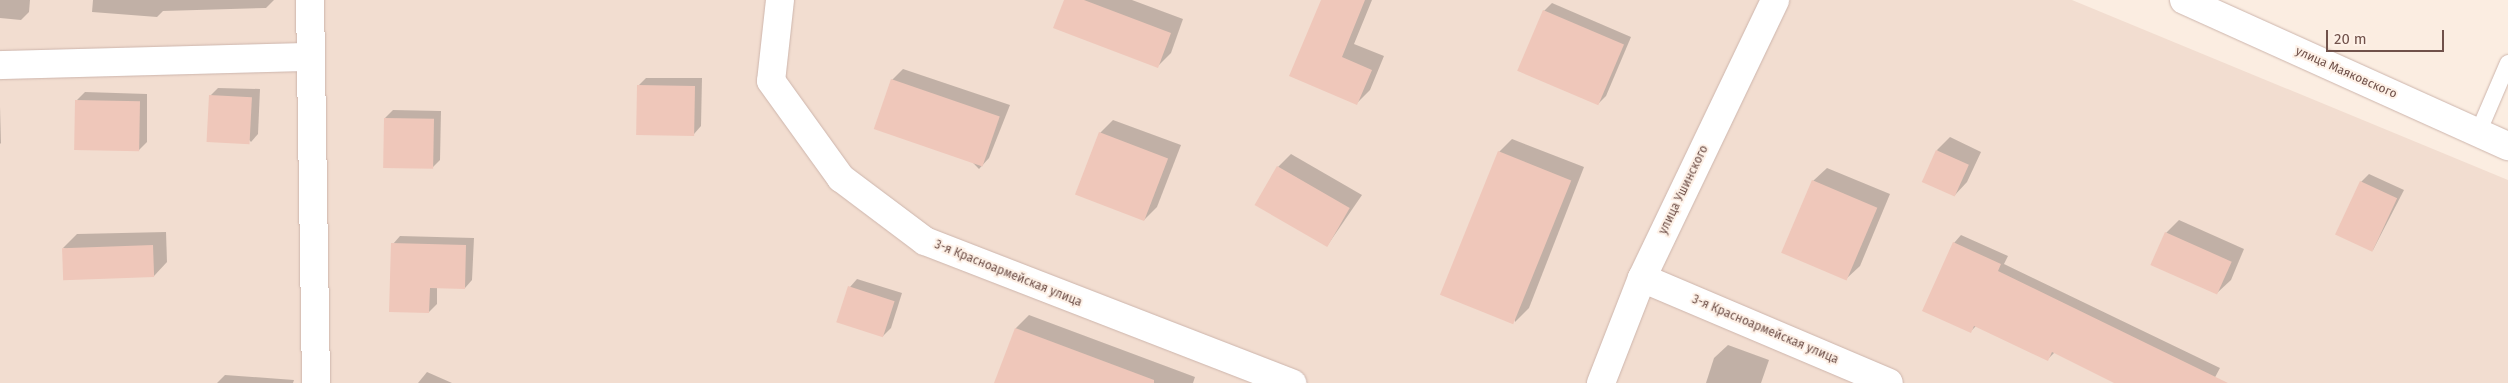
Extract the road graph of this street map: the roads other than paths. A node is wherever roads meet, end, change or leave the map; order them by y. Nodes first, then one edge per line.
1 (310, 0) edge
2 (780, 0) edge
3 (1774, 0) edge
4 (2184, 0) edge
5 (310, 57) junction
6 (2508, 63) edge
7 (0, 64) edge
8 (2478, 133) junction
9 (2508, 146) edge
10 (1642, 278) junction
11 (316, 383) edge
12 (1292, 383) edge
13 (1601, 383) edge
14 (1889, 383) edge

1 - 5 street
2 - 12 street, 3-я Красноармейская улица
3 - 10 street, улица Ушинского
4 - 8 street, улица Маяковского
5 - 7 street
5 - 11 street
6 - 8 lane
8 - 9 street, улица Маяковского
10 - 13 street, улица Ушинского
10 - 14 street, 3-я Красноармейская улица

